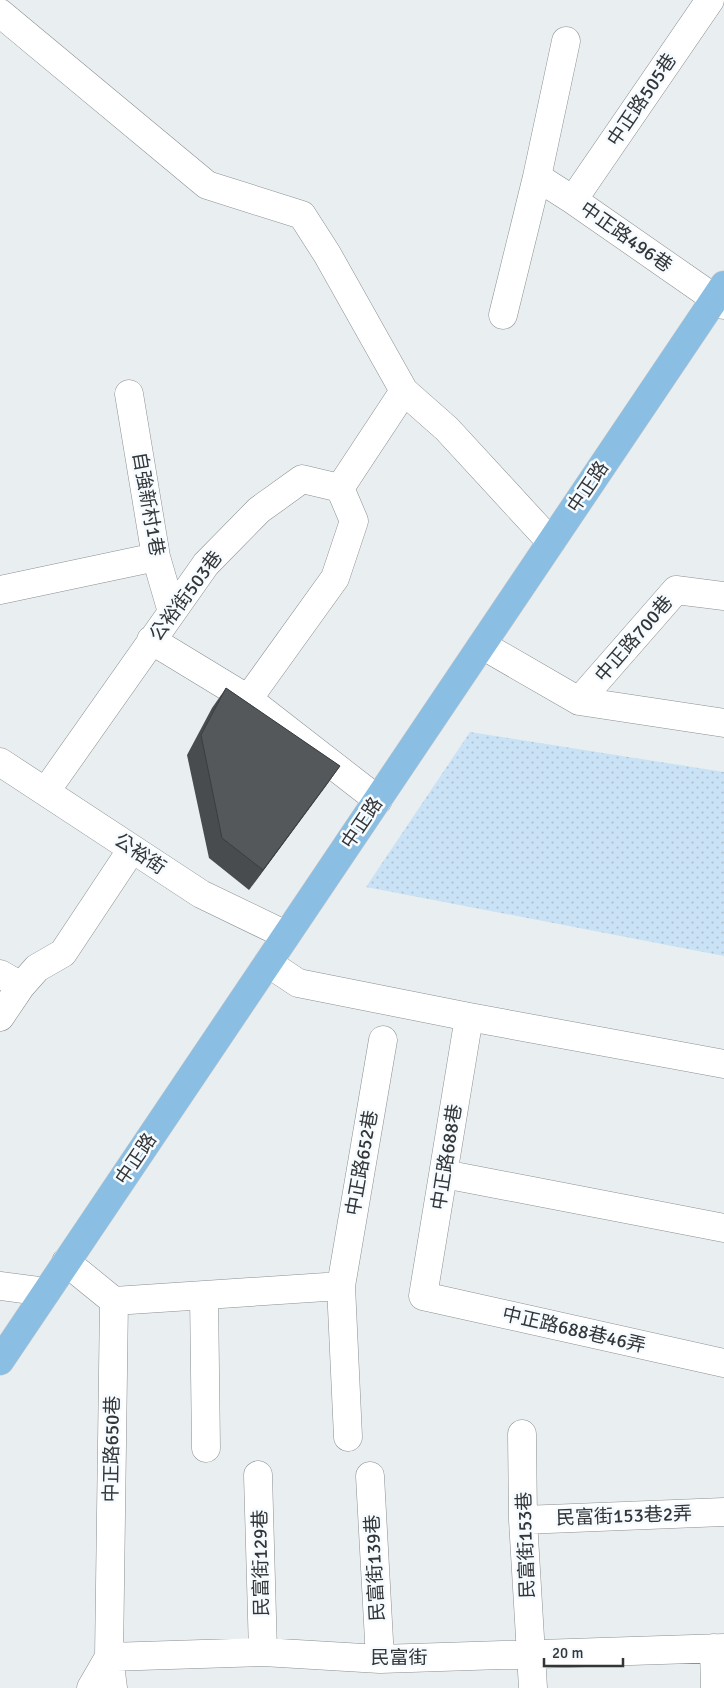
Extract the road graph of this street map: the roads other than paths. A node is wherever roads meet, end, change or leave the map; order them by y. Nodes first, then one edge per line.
1 (710, 0) edge
2 (0, 13) edge
3 (566, 41) dead end
4 (537, 177) junction
5 (573, 200) junction
6 (721, 296) edge
7 (502, 315) dead end
8 (404, 391) junction
9 (129, 394) dead end
10 (340, 488) junction
11 (551, 542) junction
12 (156, 557) junction
13 (0, 590) edge
14 (724, 596) edge
15 (172, 612) junction
16 (151, 640) junction
17 (482, 645) junction
18 (248, 700) junction
19 (579, 701) junction
20 (724, 723) edge
21 (0, 762) edge
22 (46, 791) junction
23 (378, 800) junction
24 (132, 849) junction
25 (286, 936) junction
26 (268, 963) junction
27 (11, 980) edge
28 (0, 1017) edge
29 (470, 1017) junction
30 (383, 1040) dead end
31 (724, 1064) edge
32 (444, 1174) junction
33 (724, 1228) edge
34 (66, 1262) junction
35 (0, 1286) edge
36 (341, 1286) junction
37 (46, 1292) junction
38 (204, 1295) junction
39 (423, 1296) joint
40 (114, 1301) junction
41 (0, 1361) edge
42 (724, 1363) edge
43 (522, 1434) dead end
44 (348, 1437) dead end
45 (206, 1448) dead end
46 (258, 1475) dead end
47 (370, 1476) dead end
48 (724, 1512) edge
49 (524, 1520) junction
50 (719, 1648) edge
51 (263, 1652) junction
52 (531, 1655) junction
53 (109, 1658) junction
54 (380, 1659) junction
55 (90, 1688) edge
56 (114, 1688) edge
57 (533, 1688) edge
58 (715, 1688) edge

1 - 5 street, 中正路505巷
2 - 8 street
3 - 4 street
4 - 5 street, 中正路496巷
4 - 7 street
5 - 6 street, 中正路496巷
6 - 11 main road, 中正路
8 - 10 street
8 - 11 street
9 - 12 street, 自強新村1巷
10 - 15 street, 公裕街503巷
10 - 18 street
11 - 17 main road, 中正路
12 - 13 street
12 - 15 street, 自強新村1巷
14 - 19 street, 中正路700巷
15 - 16 street, 公裕街503巷
16 - 18 street
16 - 22 street, 公裕街503巷
17 - 19 street, 中正路700巷
17 - 23 main road, 中正路
18 - 23 street
19 - 20 street, 中正路700巷
21 - 22 street, 公裕街
22 - 24 street, 公裕街
23 - 25 main road, 中正路
24 - 25 street, 公裕街
24 - 27 street
25 - 26 main road, 中正路
26 - 29 street
26 - 34 main road, 中正路
27 - 28 street
29 - 31 street
29 - 32 street, 中正路688巷
30 - 36 street, 中正路652巷
32 - 33 street
32 - 39 street, 中正路688巷
34 - 37 main road, 中正路
34 - 40 street
35 - 37 street
36 - 38 street
36 - 44 street, 中正路652巷
37 - 41 main road, 中正路
38 - 40 street
38 - 45 street
39 - 42 street, 中正路688巷46弄
40 - 53 street, 中正路650巷
43 - 49 street, 民富街153巷
46 - 51 street, 民富街129巷
47 - 54 street, 民富街139巷
48 - 49 street, 民富街153巷2弄
49 - 52 street, 民富街153巷
50 - 52 street, 民富街
50 - 58 street
51 - 53 street, 民富街
51 - 54 street, 民富街
52 - 54 street, 民富街
52 - 57 street, 民富街153巷
53 - 55 street
53 - 56 street, 中正路650巷

